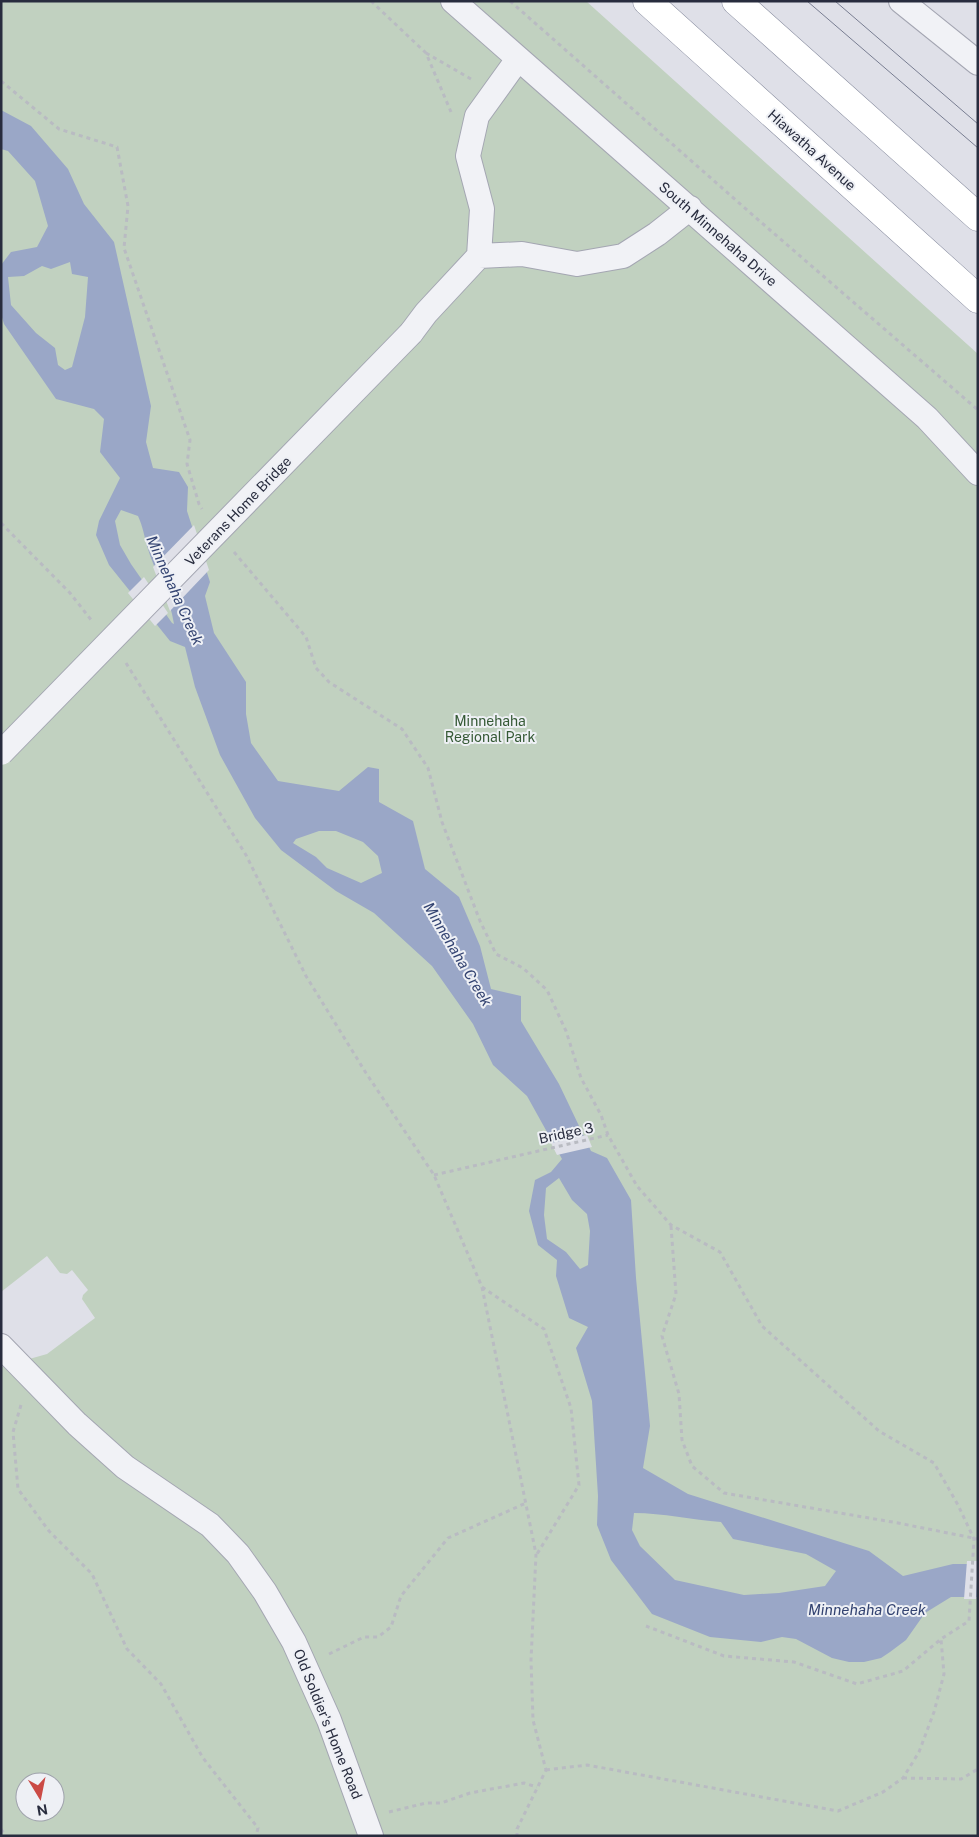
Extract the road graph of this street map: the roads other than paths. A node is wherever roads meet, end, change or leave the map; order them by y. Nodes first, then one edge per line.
1 (453, 1) edge
2 (647, 1) edge
3 (736, 1) edge
4 (901, 1) edge
5 (518, 59) junction
6 (978, 63) edge
7 (690, 208) junction
8 (978, 216) edge
9 (479, 256) junction
10 (978, 299) edge
11 (978, 473) edge
12 (1, 753) edge
13 (1, 1346) edge
14 (371, 1836) edge

1 - 5 street, South Minnehaha Drive
2 - 10 highway, Hiawatha Avenue
3 - 8 highway
4 - 6 street
5 - 7 street, South Minnehaha Drive
5 - 9 street
7 - 9 street
7 - 11 street, South Minnehaha Drive
9 - 12 street, Veterans Home Bridge, bridge
13 - 14 street, Old Soldier's Home Road

